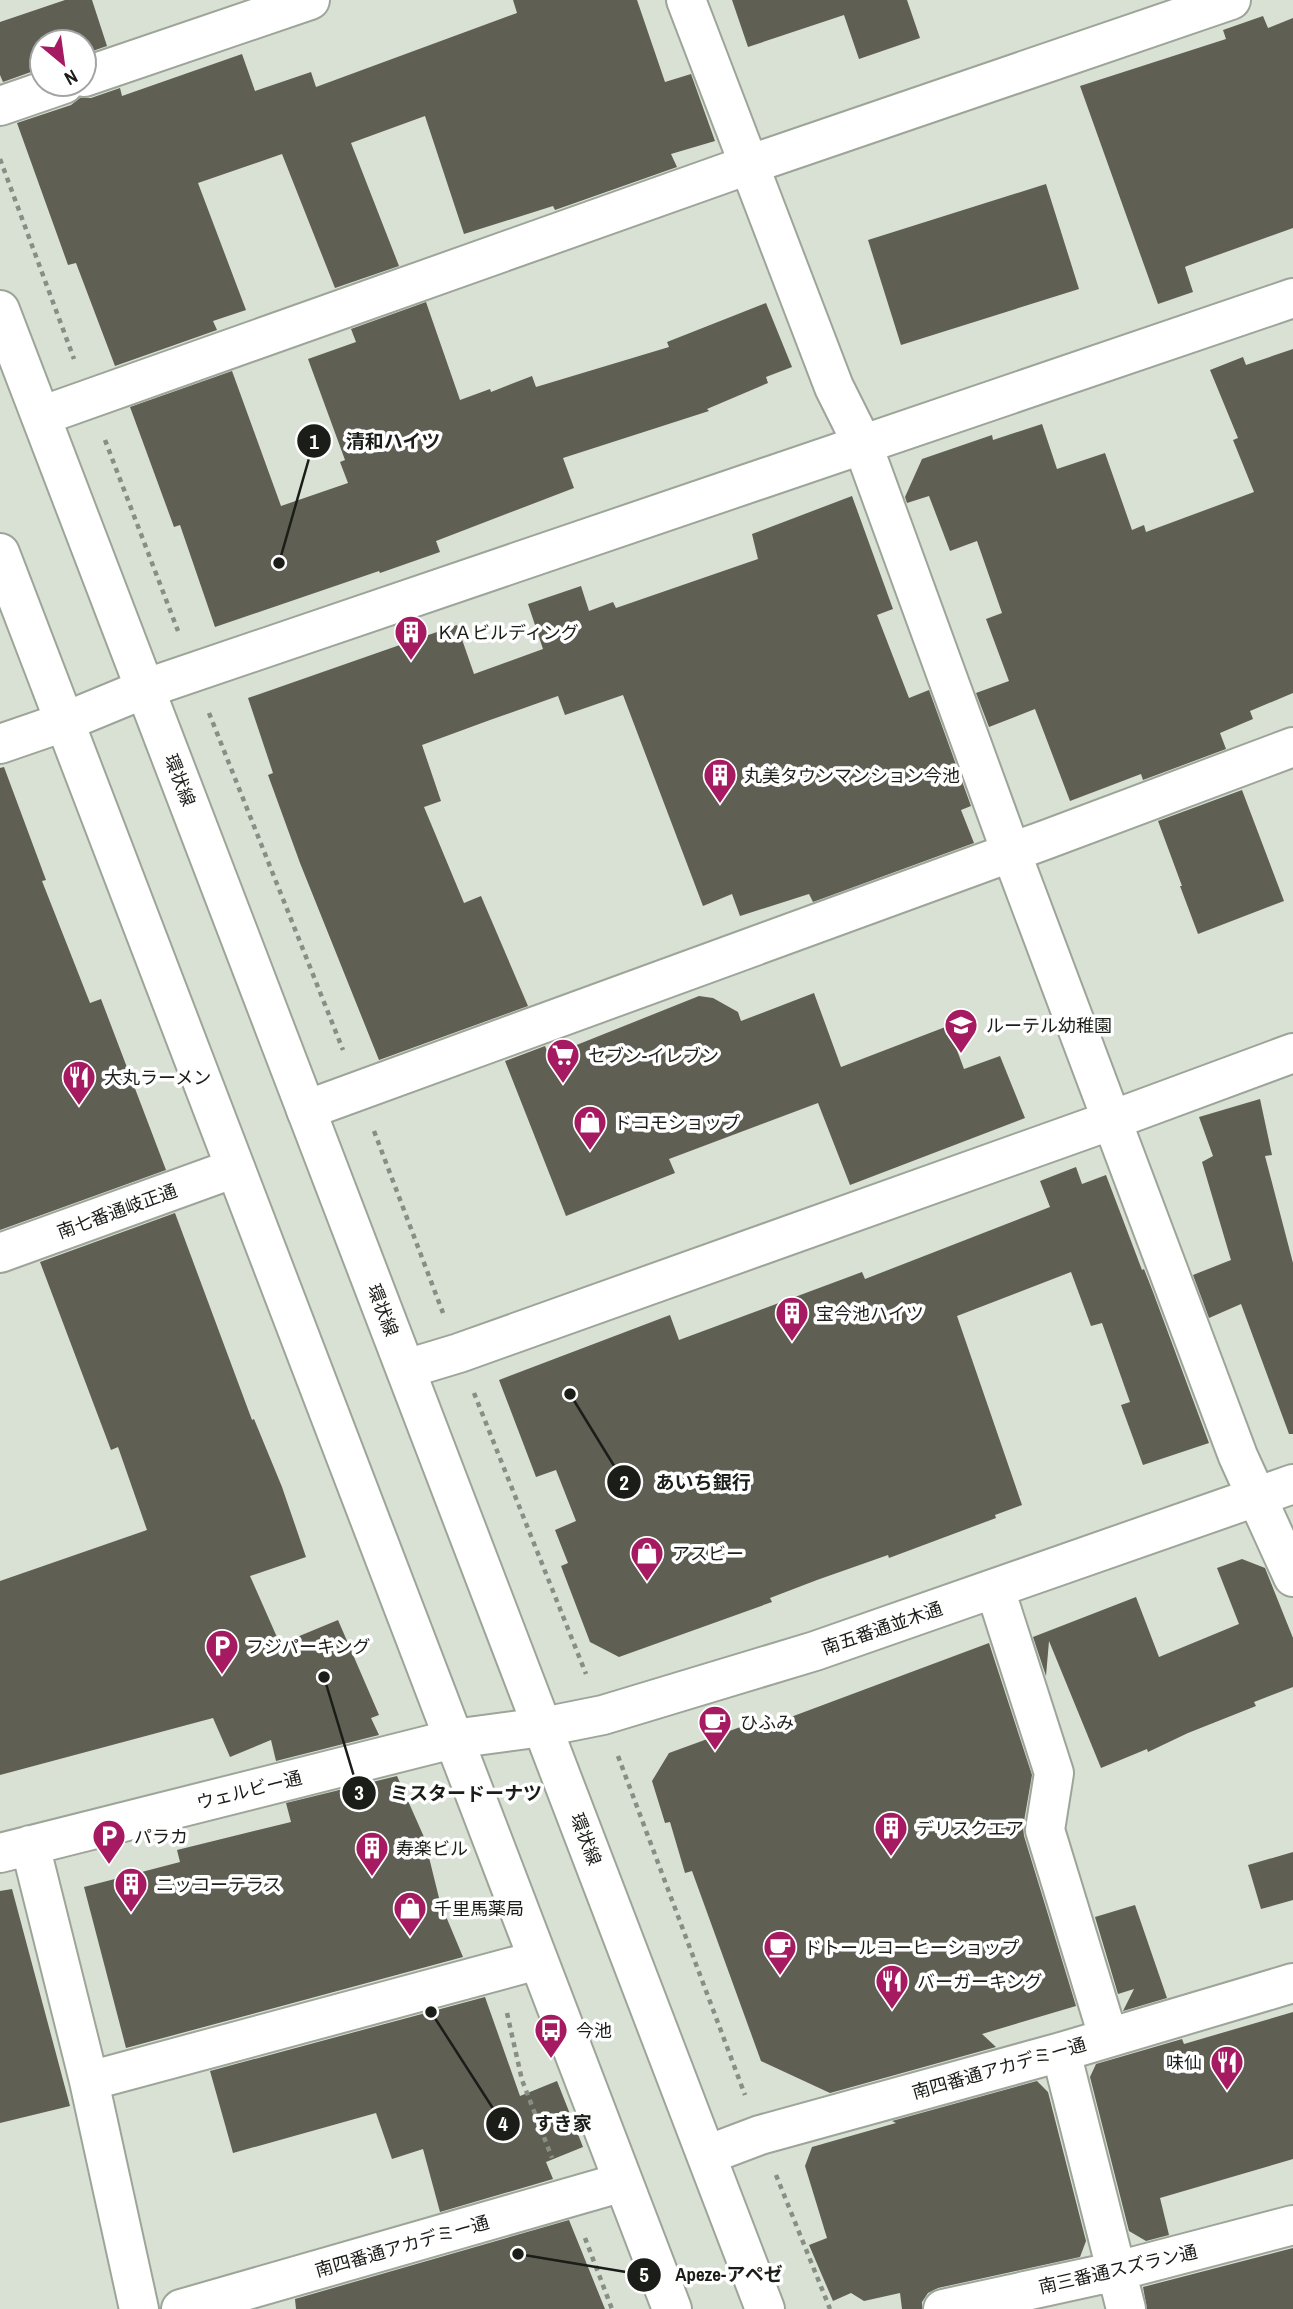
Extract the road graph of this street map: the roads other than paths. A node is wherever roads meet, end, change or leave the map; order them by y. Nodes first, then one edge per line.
1 (310, 0) edge
2 (686, 0) edge
3 (1231, 0) edge
4 (98, 72) edge
5 (28, 96) edge
6 (0, 106) edge
7 (748, 165) junction
8 (1293, 298) edge
9 (0, 310) edge
10 (41, 416) junction
11 (862, 443) junction
12 (0, 553) edge
13 (144, 689) junction
14 (64, 722) junction
15 (0, 744) edge
16 (1293, 747) edge
17 (1011, 852) junction
18 (1293, 1054) edge
19 (306, 1110) junction
20 (1112, 1120) junction
21 (235, 1168) junction
22 (0, 1253) edge
23 (406, 1369) junction
24 (1293, 1485) edge
25 (1257, 1497) junction
26 (1293, 1577) edge
27 (995, 1589) junction
28 (543, 1727) junction
29 (500, 1732) joint
30 (453, 1739) junction
31 (15, 1849) edge
32 (538, 1960) junction
33 (1293, 1983) edge
34 (1108, 2036) junction
35 (1061, 2052) junction
36 (89, 2081) junction
37 (707, 2155) junction
38 (623, 2182) junction
39 (1293, 2225) edge
40 (1117, 2271) junction
41 (270, 2296) edge
42 (139, 2309) edge
43 (181, 2309) edge
44 (672, 2309) edge
45 (765, 2309) edge
46 (943, 2309) edge
47 (1126, 2309) edge

1 - 4 street
2 - 7 street
3 - 7 street
5 - 6 street
7 - 10 street
7 - 11 street
8 - 11 street
9 - 10 street, 環状線
10 - 13 street, 環状線
11 - 13 street
11 - 17 street
12 - 14 street
13 - 14 street
13 - 19 street, 環状線
14 - 15 street
14 - 21 street
16 - 17 street
17 - 19 street
17 - 20 street
18 - 20 street
19 - 23 street, 環状線
20 - 23 street
20 - 25 street
21 - 22 street, 南七番通岐正通
21 - 30 street
23 - 28 street, 環状線
24 - 25 street, 南五番通並木通
25 - 26 street
25 - 27 street, 南五番通並木通
27 - 28 street, 南五番通並木通
27 - 34 street
28 - 29 street, 南五番通並木通
28 - 37 street, 環状線
29 - 30 street, ウェルビー通
30 - 31 street, ウェルビー通
30 - 32 street
31 - 36 street
32 - 36 street
32 - 38 street
33 - 34 street, 南四番通アカデミー通
34 - 35 street, 南四番通アカデミー通
35 - 37 street, 南四番通アカデミー通
35 - 40 street
36 - 42 street
37 - 45 street, 環状線
38 - 41 street, 南四番通アカデミー通
38 - 44 street
39 - 40 street, 南三番通スズラン通
40 - 46 street, 南三番通スズラン通
40 - 47 street
41 - 43 street, 南四番通アカデミー通

